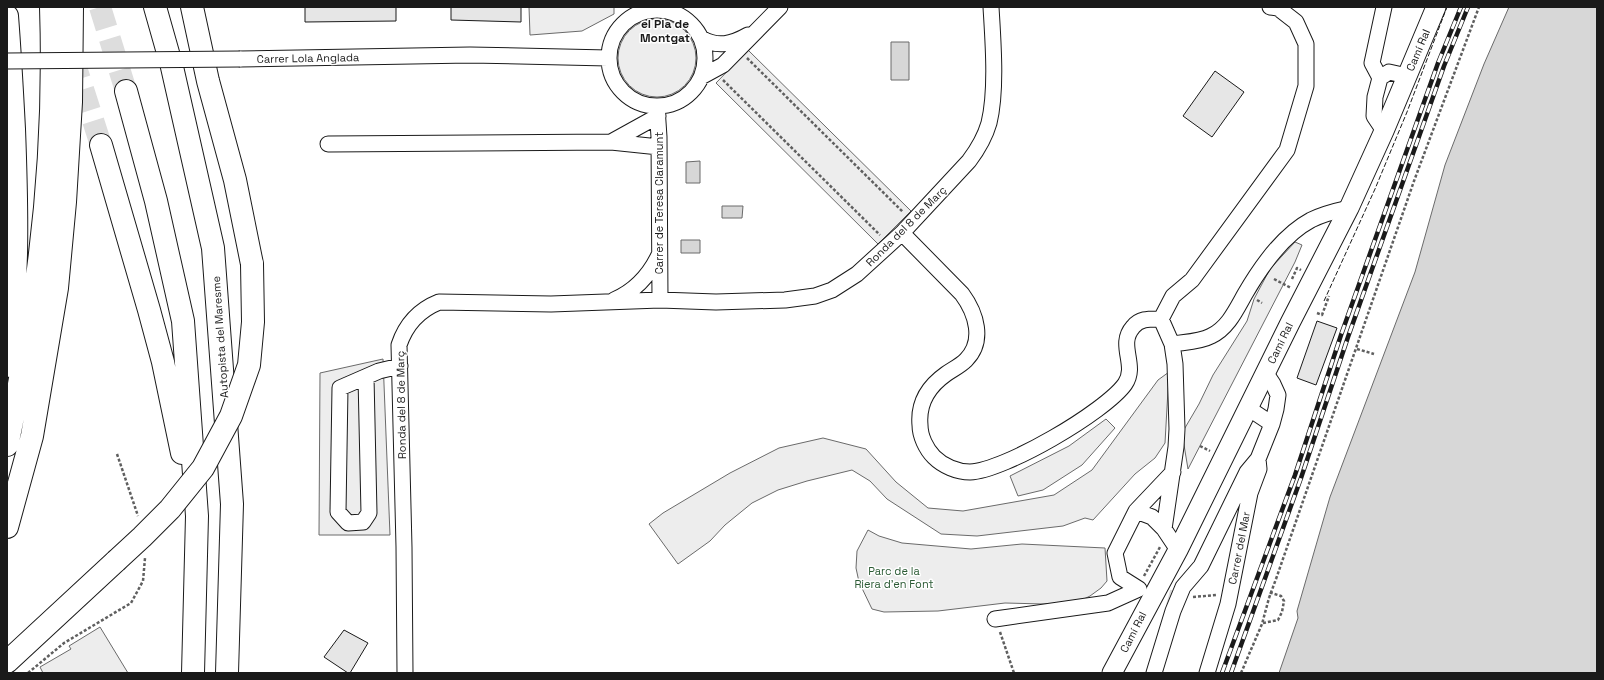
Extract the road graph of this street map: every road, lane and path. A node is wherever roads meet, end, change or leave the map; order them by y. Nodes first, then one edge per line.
1 (50, 7) edge
2 (72, 7) edge
3 (155, 7) edge
4 (192, 7) edge
5 (780, 7) edge
6 (991, 7) edge
7 (1270, 7) edge
8 (1384, 7) edge
9 (1436, 7) edge
10 (1480, 7) edge
11 (656, 8) edge
12 (7, 16) edge
13 (756, 31) junction
14 (701, 38) junction
15 (744, 54) dead end
16 (608, 58) junction
17 (7, 61) edge
18 (1407, 76) junction
19 (701, 77) junction
20 (721, 78) dead end
21 (1380, 78) junction
22 (126, 91) tunnel mouth
23 (658, 111) junction
24 (1384, 130) junction
25 (610, 142) junction
26 (328, 144) dead end
27 (101, 145) tunnel mouth
28 (660, 147) junction
29 (1348, 208) junction
30 (17, 212) junction
31 (904, 213) dead end
32 (902, 233) junction
33 (881, 235) dead end
34 (660, 254) junction
35 (1297, 268) dead end
36 (1292, 278) dead end
37 (1274, 279) dead end
38 (1293, 288) dead end
39 (7, 296) edge
40 (1329, 296) dead end
41 (660, 300) junction
42 (1258, 301) dead end
43 (609, 302) junction
44 (1262, 303) dead end
45 (1317, 313) dead end
46 (1161, 319) junction
47 (1172, 344) junction
48 (1357, 349) junction
49 (1374, 354) dead end
50 (7, 366) edge
51 (400, 366) junction
52 (1265, 372) junction
53 (366, 377) junction
54 (1248, 408) junction
55 (1272, 424) junction
56 (7, 445) edge
57 (1200, 446) dead end
58 (1214, 452) dead end
59 (117, 454) dead end
60 (1258, 460) junction
61 (1173, 472) junction
62 (1136, 511) junction
63 (196, 516) junction
64 (138, 517) dead end
65 (7, 527) edge
66 (1164, 529) junction
67 (1169, 548) junction
68 (145, 558) dead end
69 (1147, 571) dead end
70 (1268, 592) dead end
71 (1217, 595) dead end
72 (1175, 598) junction
73 (995, 619) joint
74 (1262, 624) junction
75 (7, 662) edge
76 (28, 673) edge
77 (193, 673) edge
78 (227, 673) edge
79 (405, 673) edge
80 (1014, 673) edge
81 (1112, 673) edge
82 (1154, 673) edge
83 (1208, 673) edge
84 (1241, 673) edge

1 - 56 highway
2 - 65 highway
3 - 78 highway, Autopista del Maresme
4 - 75 highway, bridge
5 - 13 street
6 - 32 street, Ronda del 8 de Març
7 - 46 street
8 - 21 street
9 - 18 main road, Camí Ral
10 - 48 path
11 - 14 street
11 - 16 street
12 - 30 highway
13 - 14 street
13 - 19 street
14 - 19 street
15 - 31 path
16 - 17 street, Carrer Lola Anglada, bridge
16 - 23 street
18 - 21 street
18 - 24 main road, Camí Ral
19 - 23 street
20 - 33 path
21 - 24 street
22 - 63 highway
23 - 25 street
23 - 28 street, Carrer de Teresa Claramunt
24 - 29 main road, Camí Ral
25 - 26 street
25 - 28 street
27 - 63 highway
28 - 34 street, Carrer de Teresa Claramunt
29 - 47 street
29 - 52 main road, Camí Ral
30 - 39 highway
30 - 50 highway
32 - 41 street, Ronda del 8 de Març
32 - 46 street
34 - 41 street, Carrer de Teresa Claramunt
34 - 43 street, Ronda del 8 de Març
35 - 36 path
37 - 38 path
40 - 45 path
41 - 43 street, Ronda del 8 de Març
42 - 44 path
43 - 51 street, Ronda del 8 de Març
46 - 47 street
47 - 61 street
48 - 49 path
48 - 74 path, bridge
51 - 53 street
51 - 79 street, Ronda del 8 de Març
52 - 54 main road, Camí Ral
52 - 55 street, Carrer del Mar
53 - 53 street
54 - 55 street
54 - 67 main road, Camí Ral
55 - 60 street, Carrer del Mar
57 - 58 path
59 - 64 path
60 - 72 street
60 - 83 street, Carrer del Mar
61 - 62 street
61 - 66 street
62 - 66 street
62 - 73 street
63 - 77 highway
66 - 67 street
67 - 69 path
67 - 81 main road, Camí Ral
68 - 76 path
70 - 74 path
71 - 72 path
72 - 82 street
73 - 80 path
74 - 84 path

